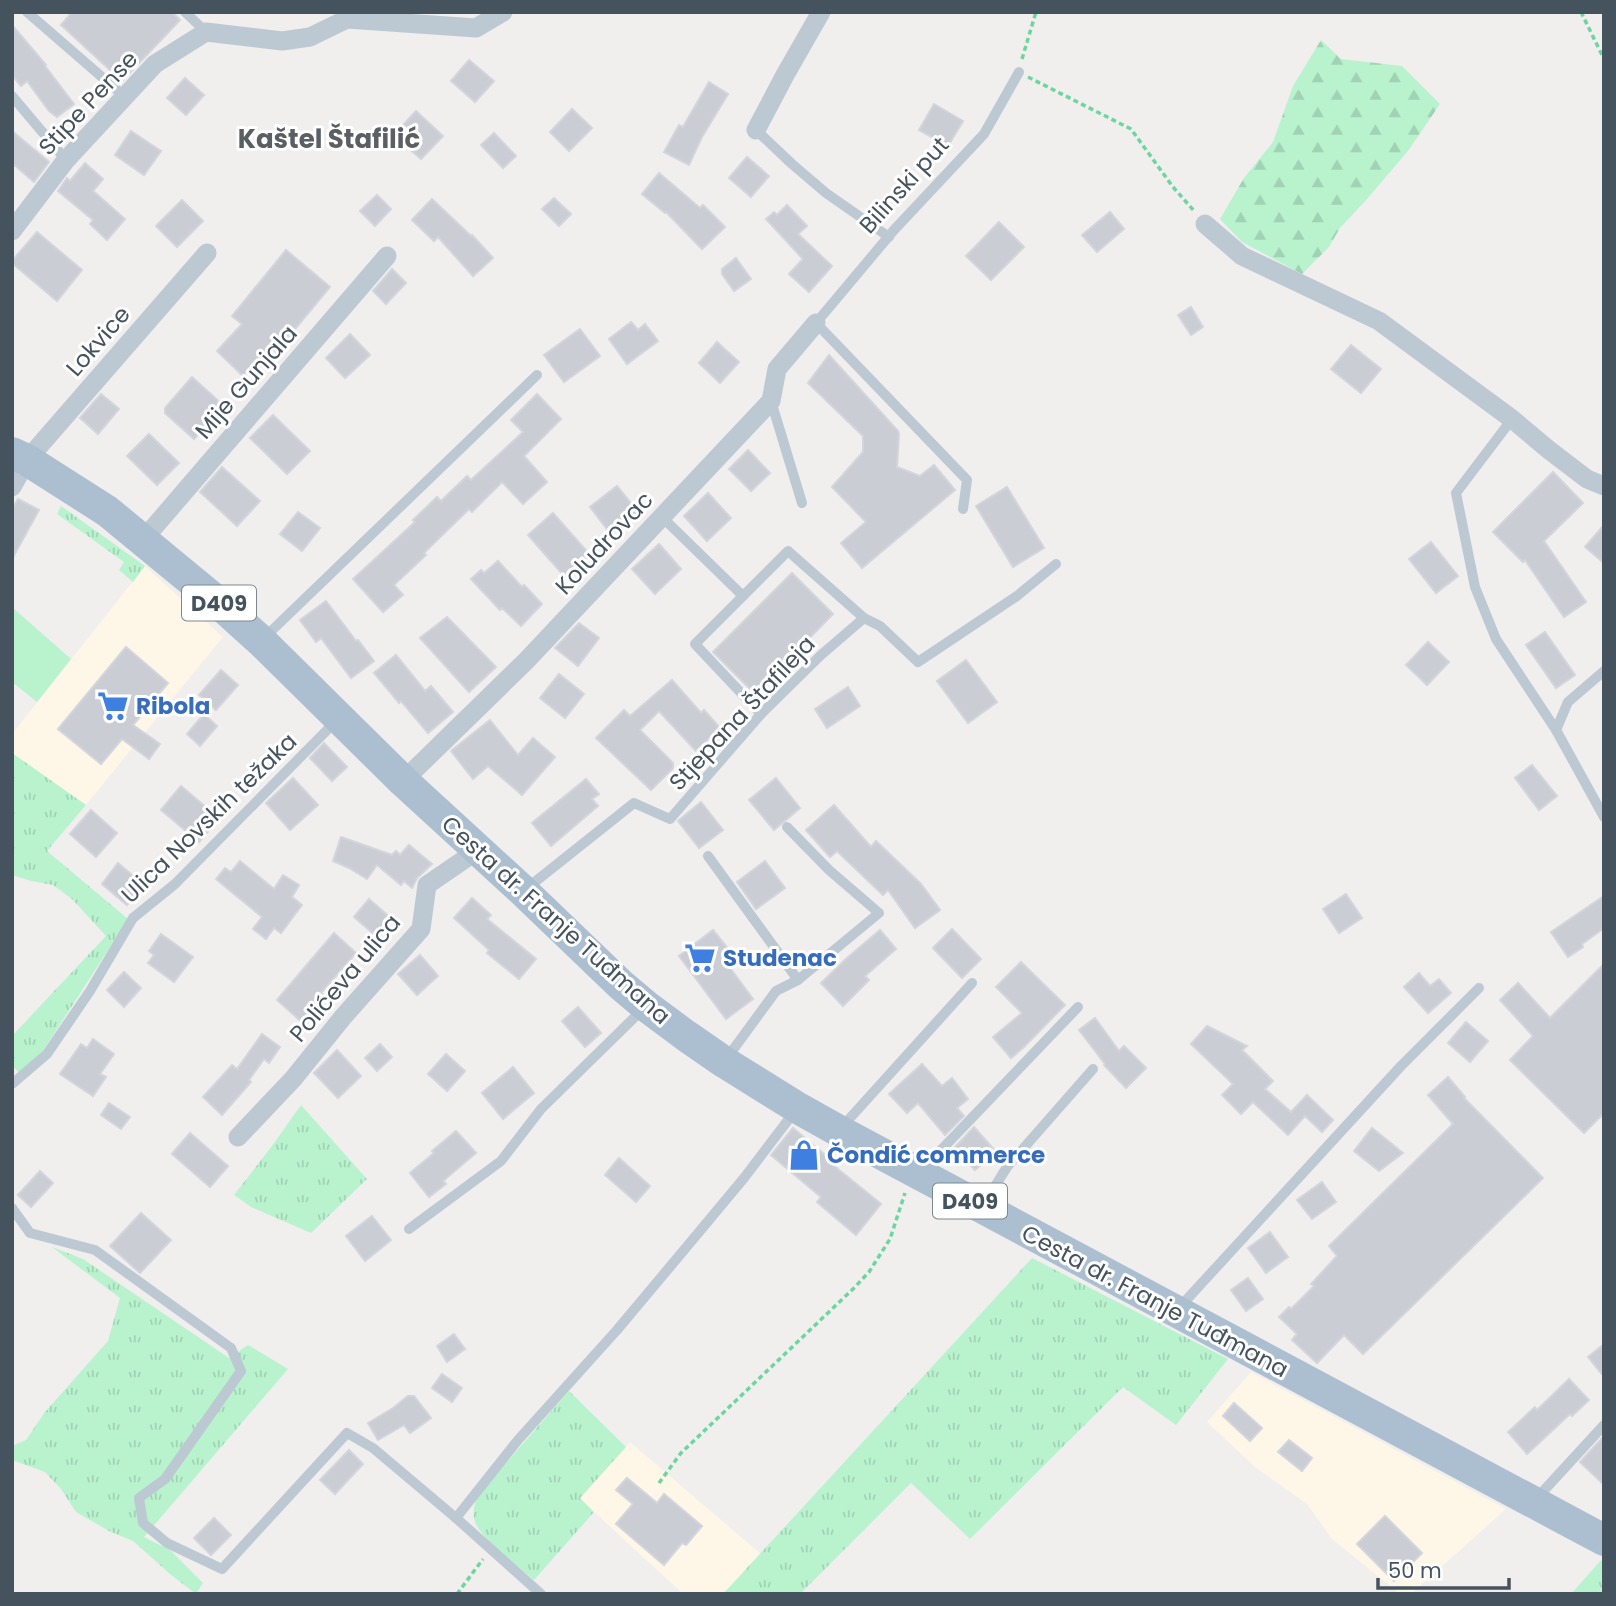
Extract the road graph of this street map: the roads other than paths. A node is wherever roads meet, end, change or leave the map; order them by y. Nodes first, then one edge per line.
1 (27, 12) edge
2 (185, 12) edge
3 (503, 12) edge
4 (821, 12) edge
5 (206, 32) junction
6 (1018, 72) road end
7 (12, 96) edge
8 (125, 97) junction
9 (756, 130) joint
10 (66, 160) junction
11 (1205, 224) road end
12 (12, 232) edge
13 (889, 237) junction
14 (207, 253) dead end
15 (387, 256) dead end
16 (816, 323) junction
17 (537, 375) dead end
18 (771, 401) junction
19 (1512, 419) junction
20 (17, 467) edge
21 (1604, 486) edge
22 (802, 503) dead end
23 (963, 509) dead end
24 (662, 517) junction
25 (142, 541) junction
26 (1056, 564) dead end
27 (743, 596) junction
28 (864, 618) junction
29 (261, 641) junction
30 (1604, 671) edge
31 (761, 714) junction
32 (339, 718) junction
33 (1556, 730) junction
34 (403, 781) junction
35 (1604, 817) edge
36 (787, 827) dead end
37 (478, 850) junction
38 (709, 856) dead end
39 (523, 891) junction
40 (798, 980) junction
41 (972, 983) dead end
42 (1479, 988) dead end
43 (646, 1006) junction
44 (1078, 1007) dead end
45 (724, 1062) junction
46 (1093, 1069) dead end
47 (12, 1084) edge
48 (798, 1108) junction
49 (839, 1131) junction
50 (238, 1137) dead end
51 (916, 1172) junction
52 (12, 1208) edge
53 (982, 1208) junction
54 (409, 1229) dead end
55 (1175, 1312) junction
56 (1604, 1425) edge
57 (1534, 1502) junction
58 (456, 1518) junction
59 (1601, 1535) edge
60 (541, 1594) edge

1 - 8 lane
2 - 5 lane
3 - 5 street
4 - 9 street
5 - 8 street, Stipe Pense
6 - 13 lane, Bilinski put
7 - 10 lane
8 - 10 street, Stipe Pense
9 - 13 lane
10 - 12 street, Stipe Pense
11 - 19 street
13 - 16 lane, Bilinski put
14 - 20 street, Lokvice
15 - 25 street, Mije Gunjala
16 - 18 street
16 - 23 lane
17 - 29 lane
18 - 22 lane
18 - 24 street, Koludrovac
19 - 21 street
19 - 33 lane
20 - 25 main road, Cesta dr. Franje Tuđmana / D409
24 - 27 lane
24 - 34 street, Koludrovac
25 - 29 main road, Cesta dr. Franje Tuđmana / D409
26 - 28 lane
27 - 28 lane
27 - 31 lane
28 - 31 lane, Stjepana Štafileja
29 - 32 main road, Cesta dr. Franje Tuđmana / D409
30 - 33 lane
31 - 39 lane, Stjepana Štafileja
32 - 34 main road, Cesta dr. Franje Tuđmana / D409
32 - 47 lane, Ulica Novskih težaka
33 - 35 lane
34 - 37 main road, Cesta dr. Franje Tuđmana / D409
36 - 40 lane
37 - 39 main road, Cesta dr. Franje Tuđmana / D409
37 - 50 street, Polićeva ulica
38 - 40 lane
39 - 43 main road, Cesta dr. Franje Tuđmana / D409
40 - 45 lane
41 - 49 lane
42 - 55 lane
43 - 45 main road, Cesta dr. Franje Tuđmana / D409
43 - 54 lane
44 - 51 lane
45 - 48 main road, Cesta dr. Franje Tuđmana / D409
46 - 53 lane
48 - 49 main road, Cesta dr. Franje Tuđmana / D409
48 - 58 lane
49 - 51 main road, Cesta dr. Franje Tuđmana / D409
51 - 53 main road, Cesta dr. Franje Tuđmana / D409
52 - 58 lane
53 - 55 main road, Cesta dr. Franje Tuđmana / D409
55 - 57 main road, Cesta dr. Franje Tuđmana / D409
56 - 57 lane
57 - 59 main road, Cesta dr. Franje Tuđmana / D409
58 - 60 lane

